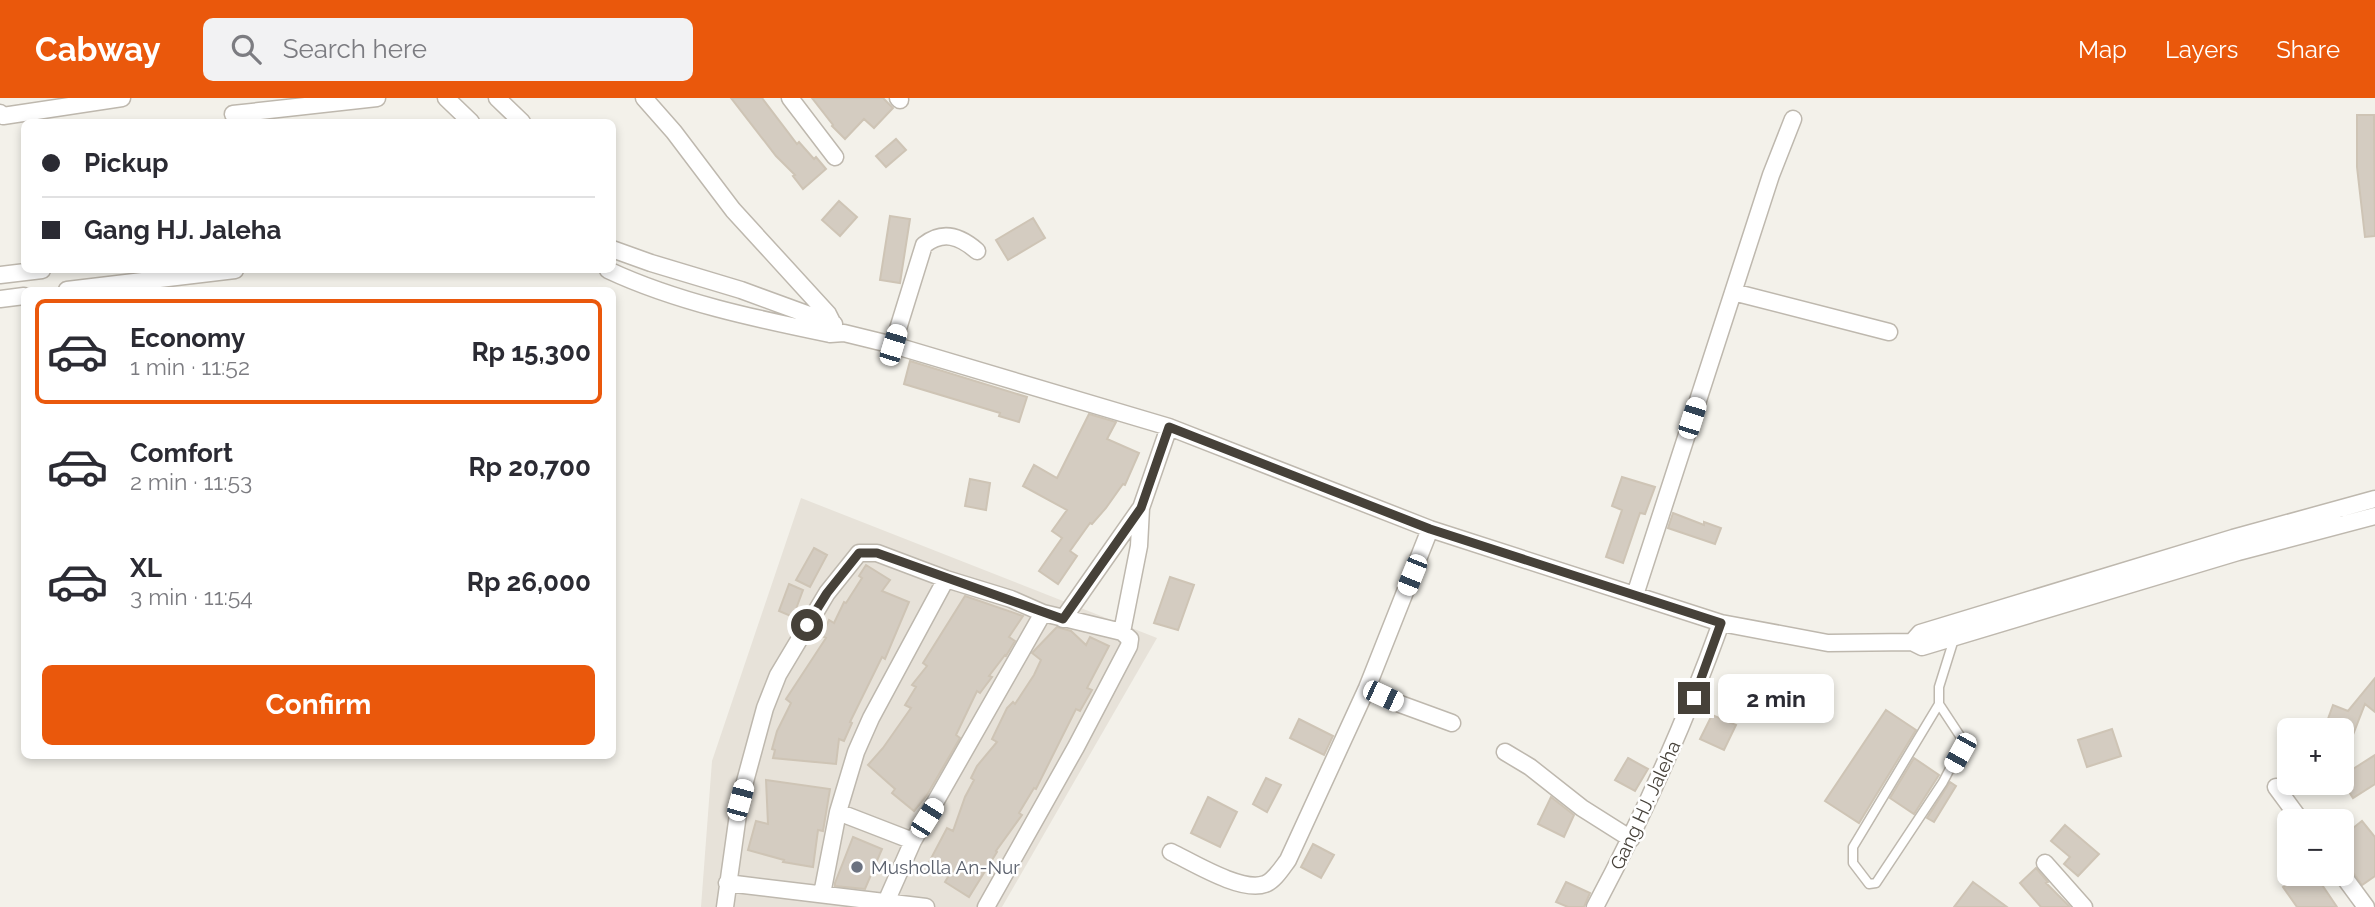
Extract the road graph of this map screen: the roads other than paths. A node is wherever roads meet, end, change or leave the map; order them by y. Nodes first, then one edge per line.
1 (122, 98) edge
2 (377, 98) edge
3 (446, 98) edge
4 (497, 98) edge
5 (644, 98) edge
6 (790, 98) edge
7 (0, 113) edge
8 (233, 114) dead end
9 (468, 119) edge
10 (519, 119) edge
11 (1793, 119) dead end
12 (835, 157) dead end
13 (619, 251) edge
14 (977, 251) dead end
15 (21, 272) edge
16 (203, 273) edge
17 (614, 273) edge
18 (0, 275) edge
19 (629, 280) junction
20 (92, 287) edge
21 (1733, 292) junction
22 (21, 296) edge
23 (0, 299) edge
24 (835, 330) junction
25 (1889, 332) dead end
26 (893, 345) junction
27 (1169, 427) junction
28 (2375, 499) edge
29 (1141, 508) junction
30 (2375, 516) edge
31 (1430, 529) junction
32 (946, 579) junction
33 (1635, 595) junction
34 (1044, 613) junction
35 (1063, 619) junction
36 (1721, 623) junction
37 (1953, 630) junction
38 (1122, 632) junction
39 (1367, 688) junction
40 (1939, 704) junction
41 (1452, 723) dead end
42 (1505, 752) dead end
43 (2276, 788) dead end
44 (2292, 809) edge
45 (838, 812) junction
46 (1631, 839) junction
47 (913, 841) junction
48 (1171, 852) dead end
49 (2045, 863) dead end
50 (727, 883) junction
51 (2351, 886) edge
52 (821, 894) junction
53 (886, 902) junction
54 (725, 907) edge
55 (926, 907) edge
56 (986, 907) edge
57 (1595, 907) edge
58 (2084, 907) edge
59 (2366, 907) edge

1 - 7 street
2 - 8 street
3 - 9 street
4 - 10 street
5 - 24 street
6 - 12 street
11 - 21 street
13 - 19 street
13 - 24 street
14 - 26 street
15 - 18 street
16 - 20 street
17 - 19 street
19 - 24 street
21 - 25 street
21 - 33 street
22 - 23 street
24 - 26 street
26 - 27 street
27 - 29 street
27 - 31 street
28 - 37 street
29 - 35 street
29 - 38 street
30 - 37 street
31 - 33 street
31 - 39 street
32 - 34 street
32 - 45 street
32 - 50 street
33 - 36 street
34 - 35 street
34 - 47 street
35 - 38 street
36 - 37 street
36 - 46 street, Gang HJ. Jaleha
37 - 40 lane
38 - 56 street
39 - 41 street
39 - 48 street
40 - 40 lane
42 - 46 street
43 - 44 street
45 - 47 street
45 - 52 street
46 - 57 street, Gang HJ. Jaleha
47 - 53 street
49 - 58 street
50 - 52 street
50 - 54 street
51 - 59 street
52 - 53 street
53 - 55 street

